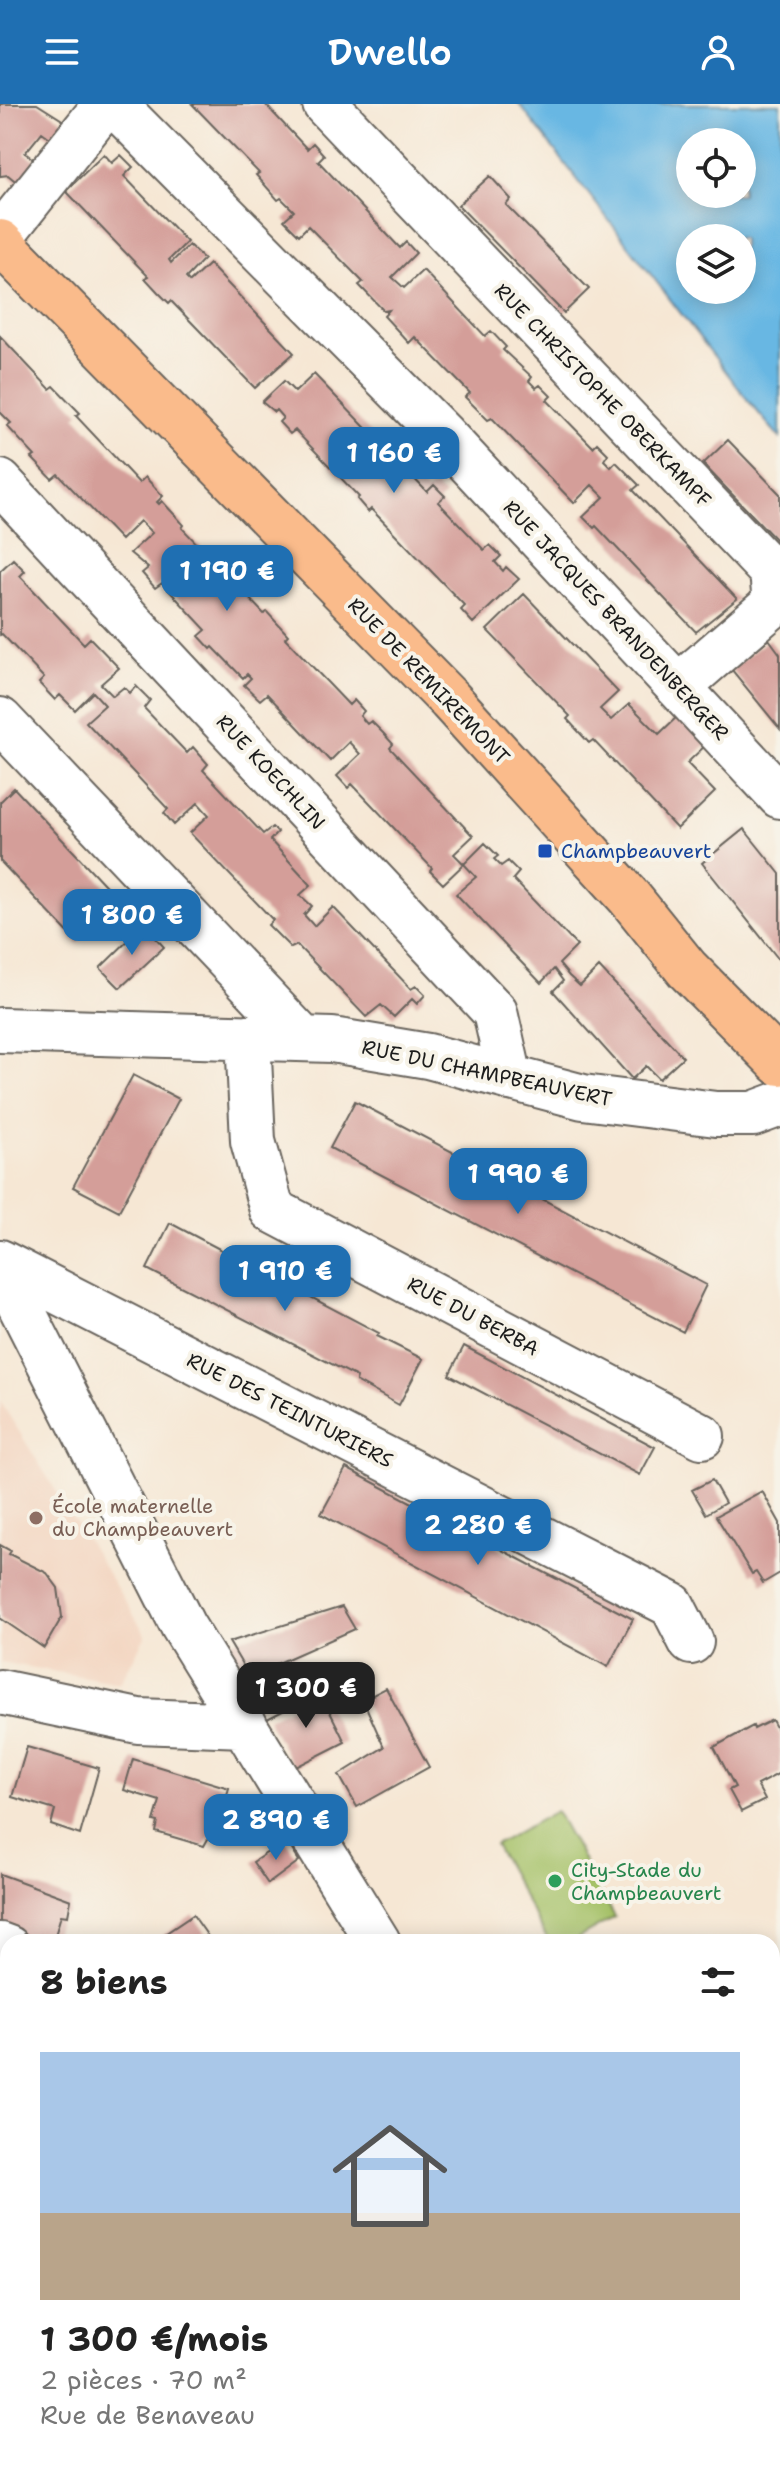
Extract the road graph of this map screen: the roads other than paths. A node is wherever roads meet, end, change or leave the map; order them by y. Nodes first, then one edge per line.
1 (106, 104) edge
2 (114, 104) edge
3 (325, 104) edge
4 (0, 239) edge
5 (0, 482) edge
6 (679, 686) junction
7 (0, 720) edge
8 (780, 796) edge
9 (0, 1030) edge
10 (248, 1037) junction
11 (303, 1039) junction
12 (780, 1063) edge
13 (510, 1078) junction
14 (780, 1104) edge
15 (0, 1264) edge
16 (702, 1436) dead end
17 (691, 1642) dead end
18 (0, 1692) edge
19 (245, 1725) junction
20 (373, 1934) edge

1 - 4 street
2 - 6 street, RUE JACQUES BRANDENBERGER
3 - 6 street, RUE CHRISTOPHE OBERKAMPF
4 - 12 main road, RUE DE REMIREMONT
5 - 13 street, RUE KOECHLIN
6 - 8 street, RUE JACQUES BRANDENBERGER
7 - 11 street
9 - 10 street, RUE DU CHAMPBEAUVERT
10 - 11 street, RUE DU CHAMPBEAUVERT
10 - 16 street, RUE DU BERBA
11 - 13 street, RUE DU CHAMPBEAUVERT
13 - 14 street, RUE DU CHAMPBEAUVERT
15 - 17 street, RUE DES TEINTURIERS
15 - 19 street
18 - 19 street
19 - 20 street

